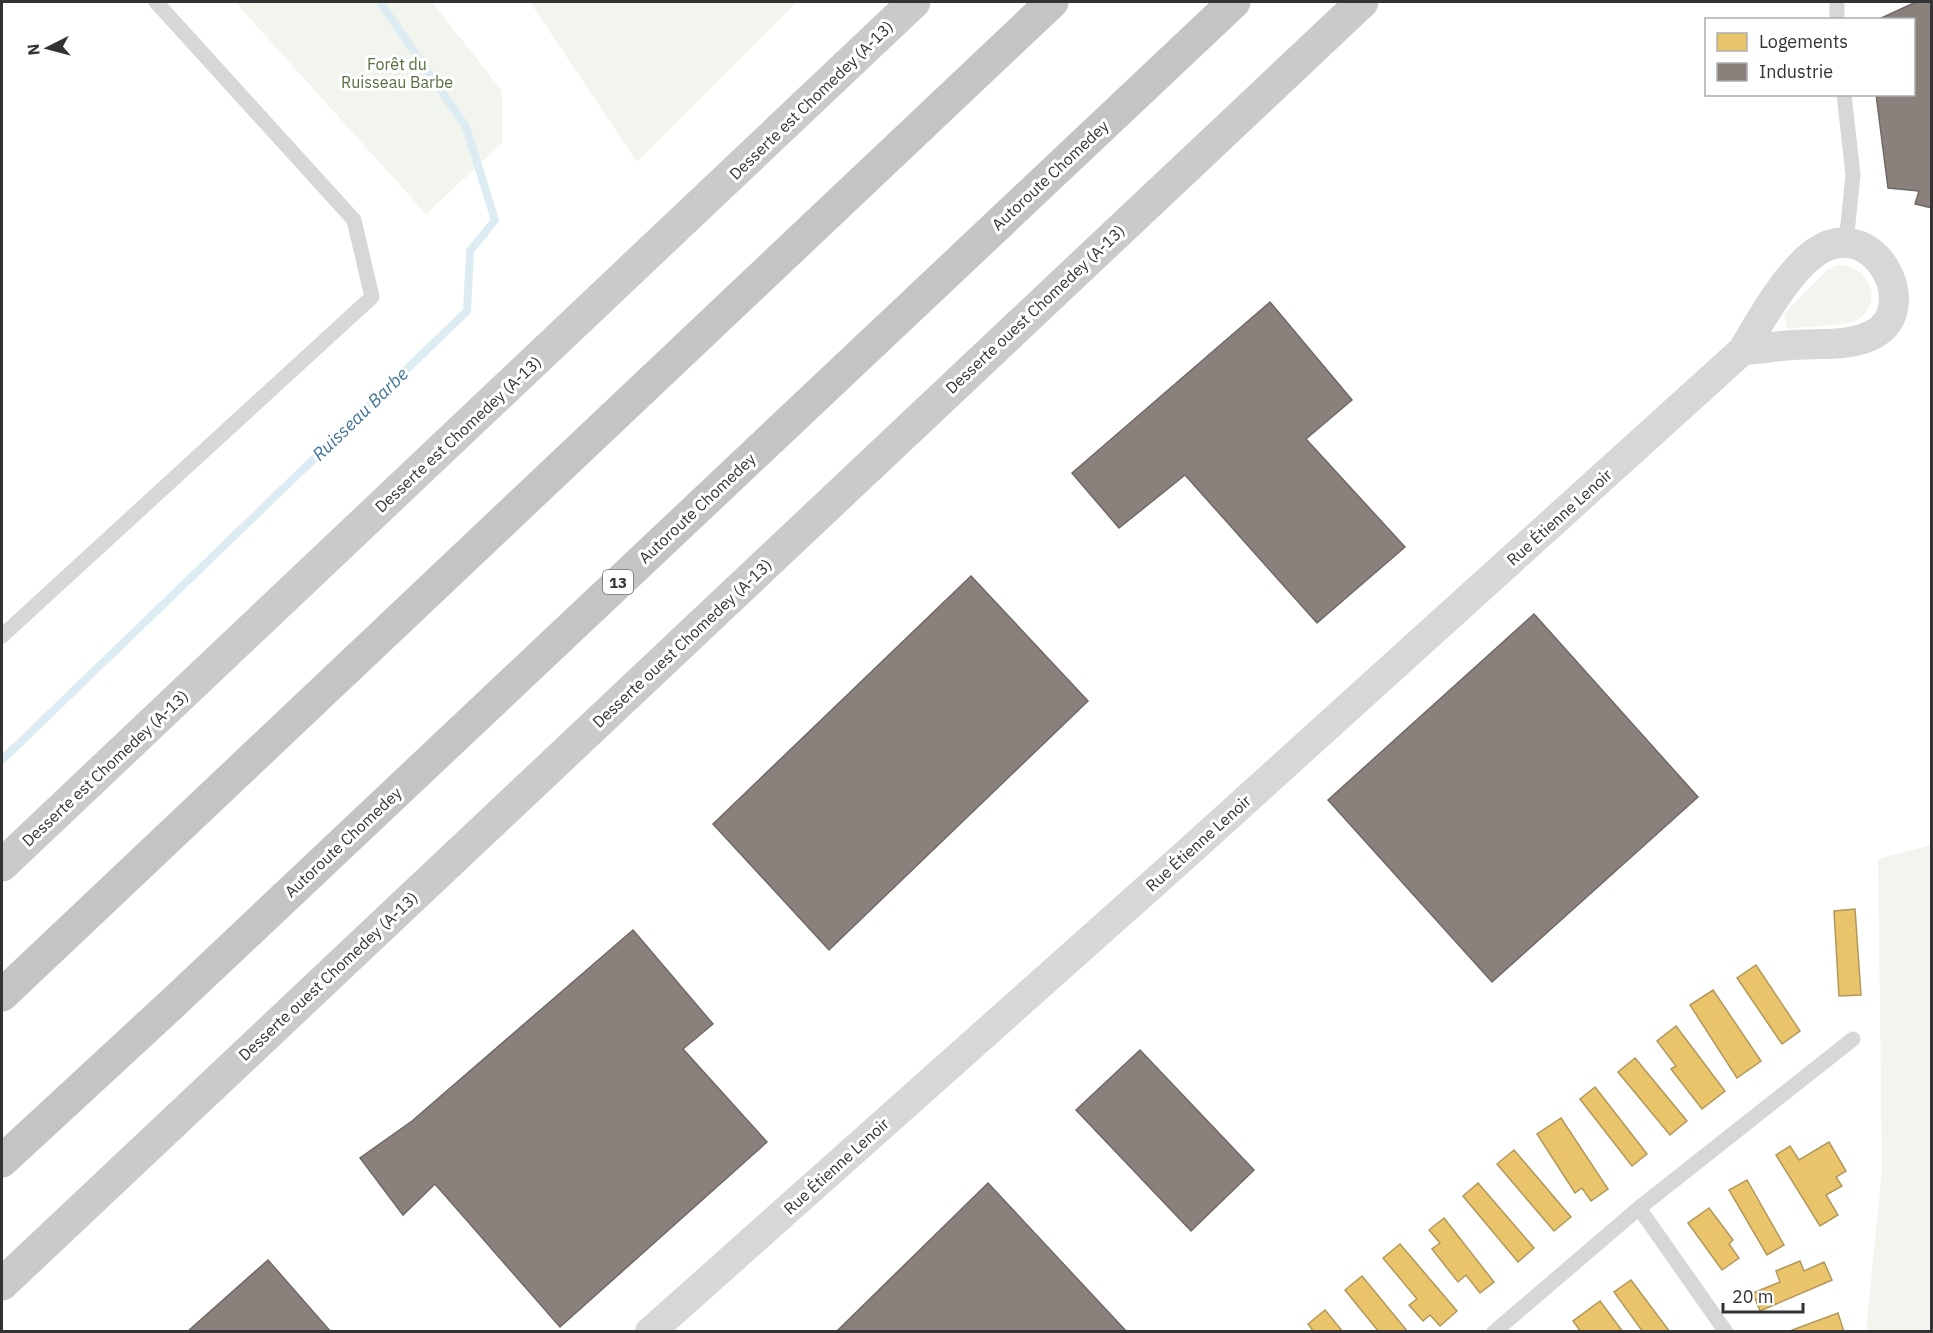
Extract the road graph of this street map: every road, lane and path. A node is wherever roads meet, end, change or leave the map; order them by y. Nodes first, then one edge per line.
1 (156, 2) edge
2 (914, 2) edge
3 (1052, 2) edge
4 (1233, 2) edge
5 (1362, 2) edge
6 (1837, 2) edge
7 (1837, 18) edge
8 (1844, 96) edge
9 (1846, 243) junction
10 (1743, 350) junction
11 (2, 636) edge
12 (2, 865) edge
13 (2, 995) edge
14 (1853, 1039) dead end
15 (2, 1161) edge
16 (1639, 1208) junction
17 (2, 1284) edge
18 (650, 1332) edge
19 (1494, 1332) edge
20 (1726, 1332) edge

1 - 11 lane
2 - 12 main road, Desserte est Chomedey (A-13)
3 - 13 highway
4 - 15 highway, Autoroute Chomedey / 13
5 - 17 main road, Desserte ouest Chomedey (A-13)
6 - 7 lane
8 - 9 lane
9 - 10 street, Rue Étienne Lenoir
9 - 10 street
10 - 18 street, Rue Étienne Lenoir
14 - 16 lane
16 - 19 lane
16 - 20 lane

